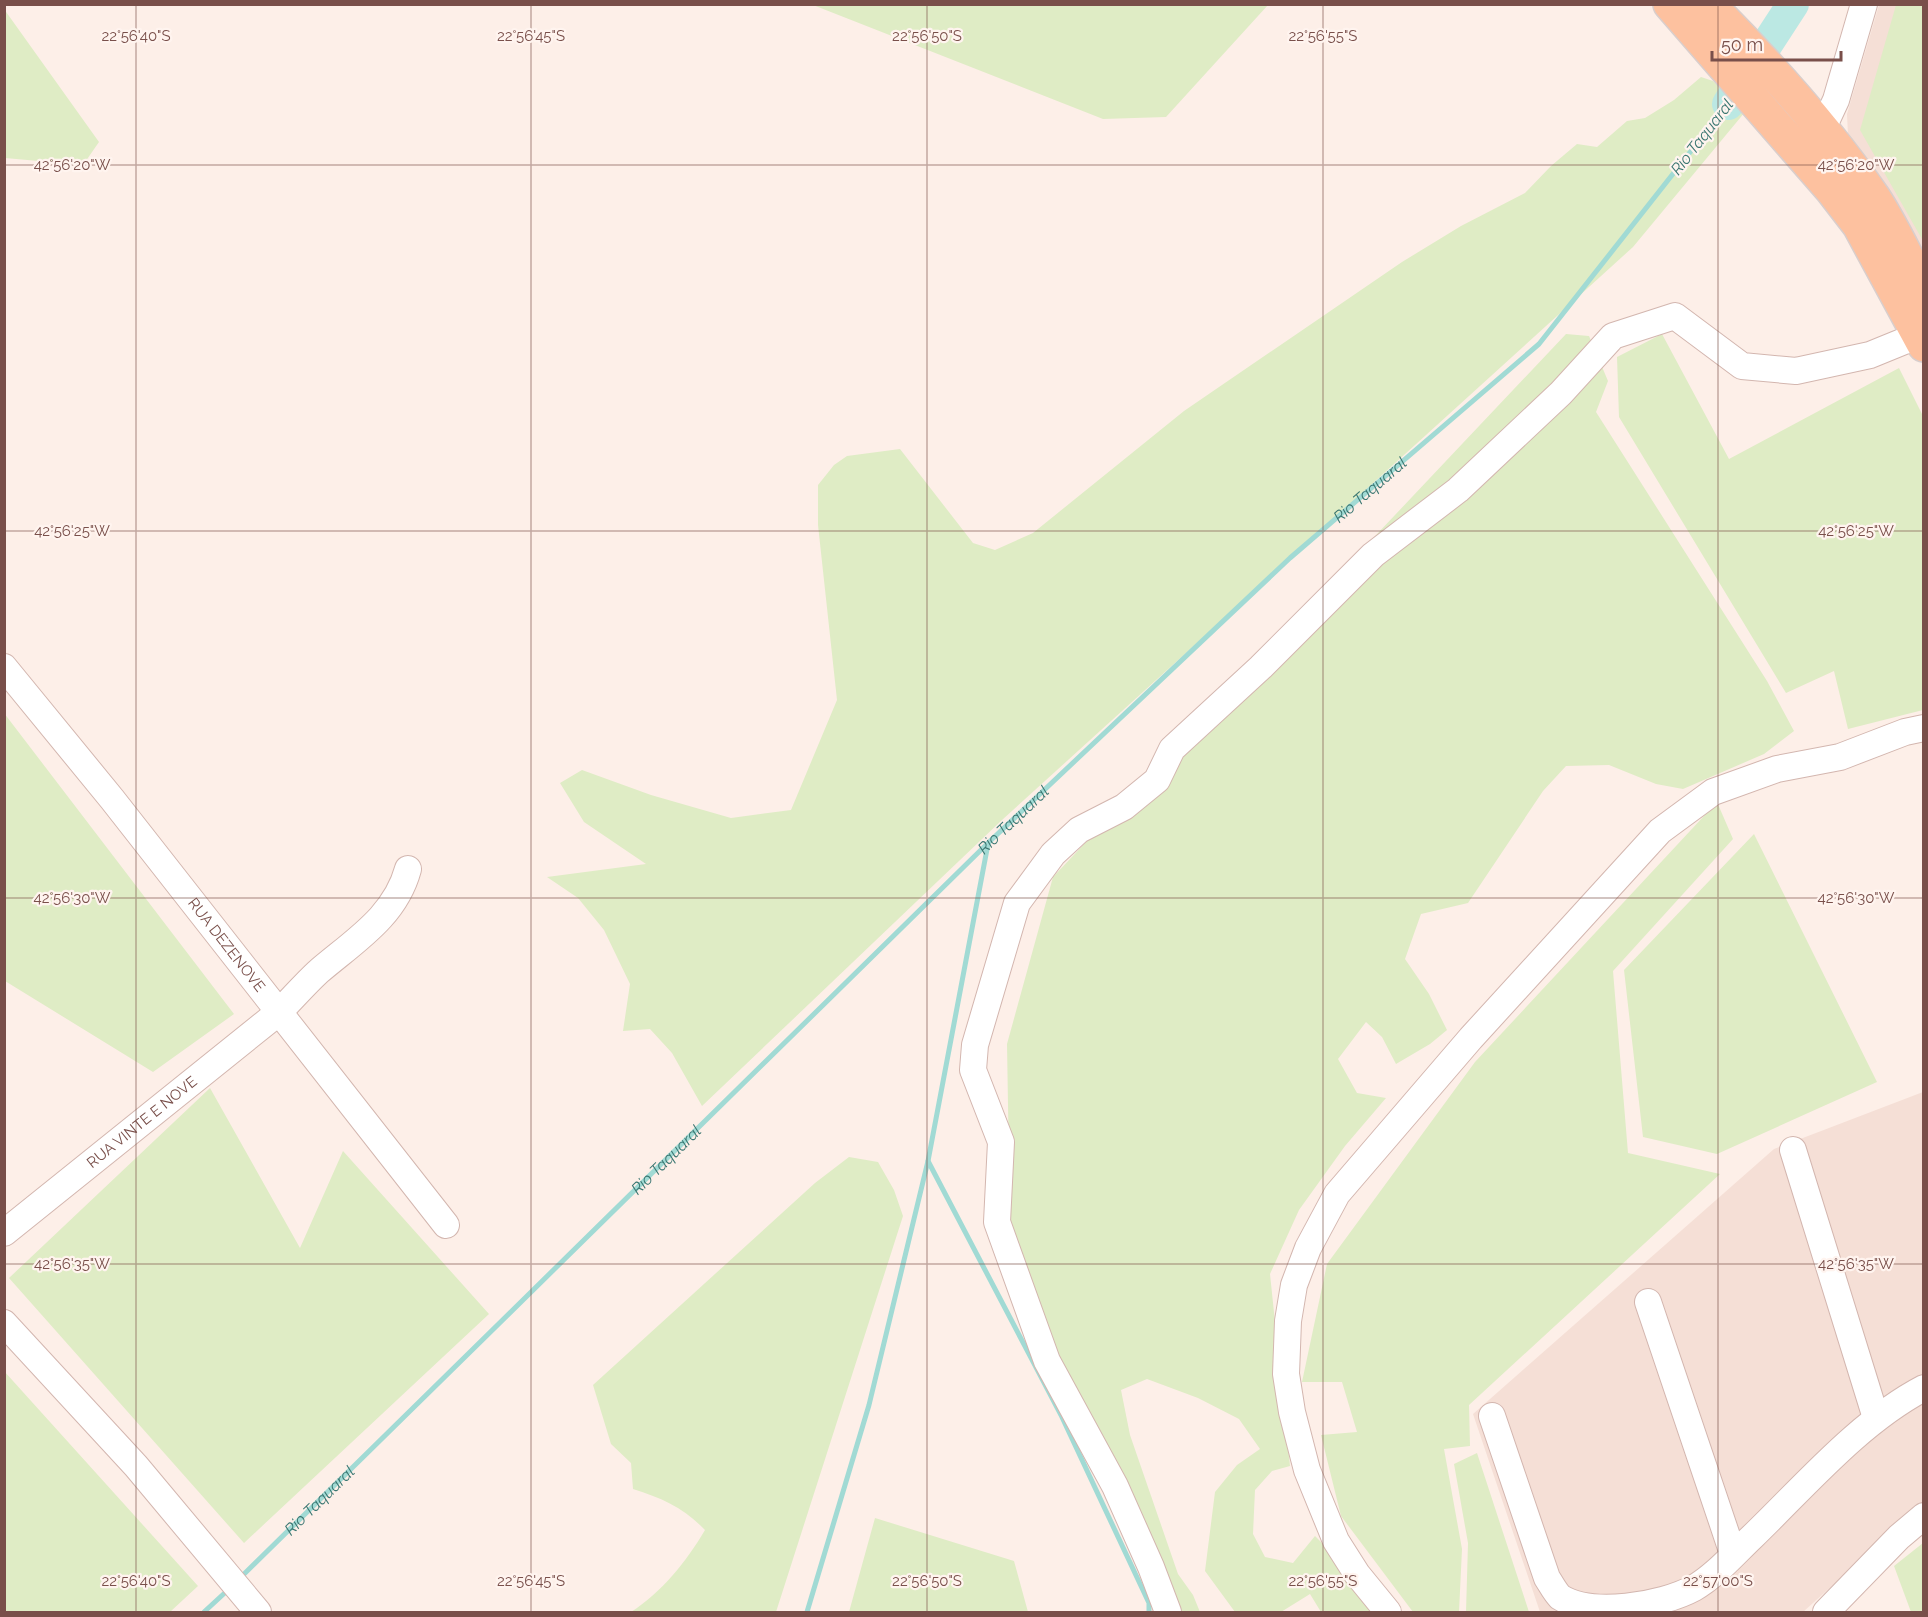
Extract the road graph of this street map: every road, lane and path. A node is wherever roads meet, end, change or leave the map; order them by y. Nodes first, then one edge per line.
1 (1670, 4) edge
2 (1708, 4) edge
3 (1864, 4) edge
4 (1735, 54) junction
5 (1779, 104) junction
6 (1822, 130) junction
7 (1923, 291) edge
8 (1921, 340) edge
9 (4, 667) edge
10 (1923, 728) edge
11 (408, 869) dead end
12 (279, 1012) junction
13 (1793, 1150) dead end
14 (446, 1225) dead end
15 (4, 1233) edge
16 (1648, 1302) dead end
17 (4, 1323) edge
18 (1923, 1388) edge
19 (1492, 1416) dead end
20 (1876, 1418) junction
21 (1923, 1516) edge
22 (1733, 1554) junction
23 (258, 1612) edge
24 (1168, 1612) edge
25 (1388, 1612) edge
26 (1826, 1612) edge

1 - 4 main road
2 - 4 main road
3 - 6 street
4 - 5 main road
5 - 6 main road
5 - 8 main road
6 - 7 main road
8 - 24 street
9 - 12 street, RUA DEZENOVE
10 - 25 street
11 - 12 street, RUA VINTE E NOVE
12 - 14 street, RUA DEZENOVE
12 - 15 street, RUA VINTE E NOVE
13 - 20 street
16 - 22 street
17 - 23 street
18 - 20 street
19 - 22 street
20 - 22 street
21 - 26 street

